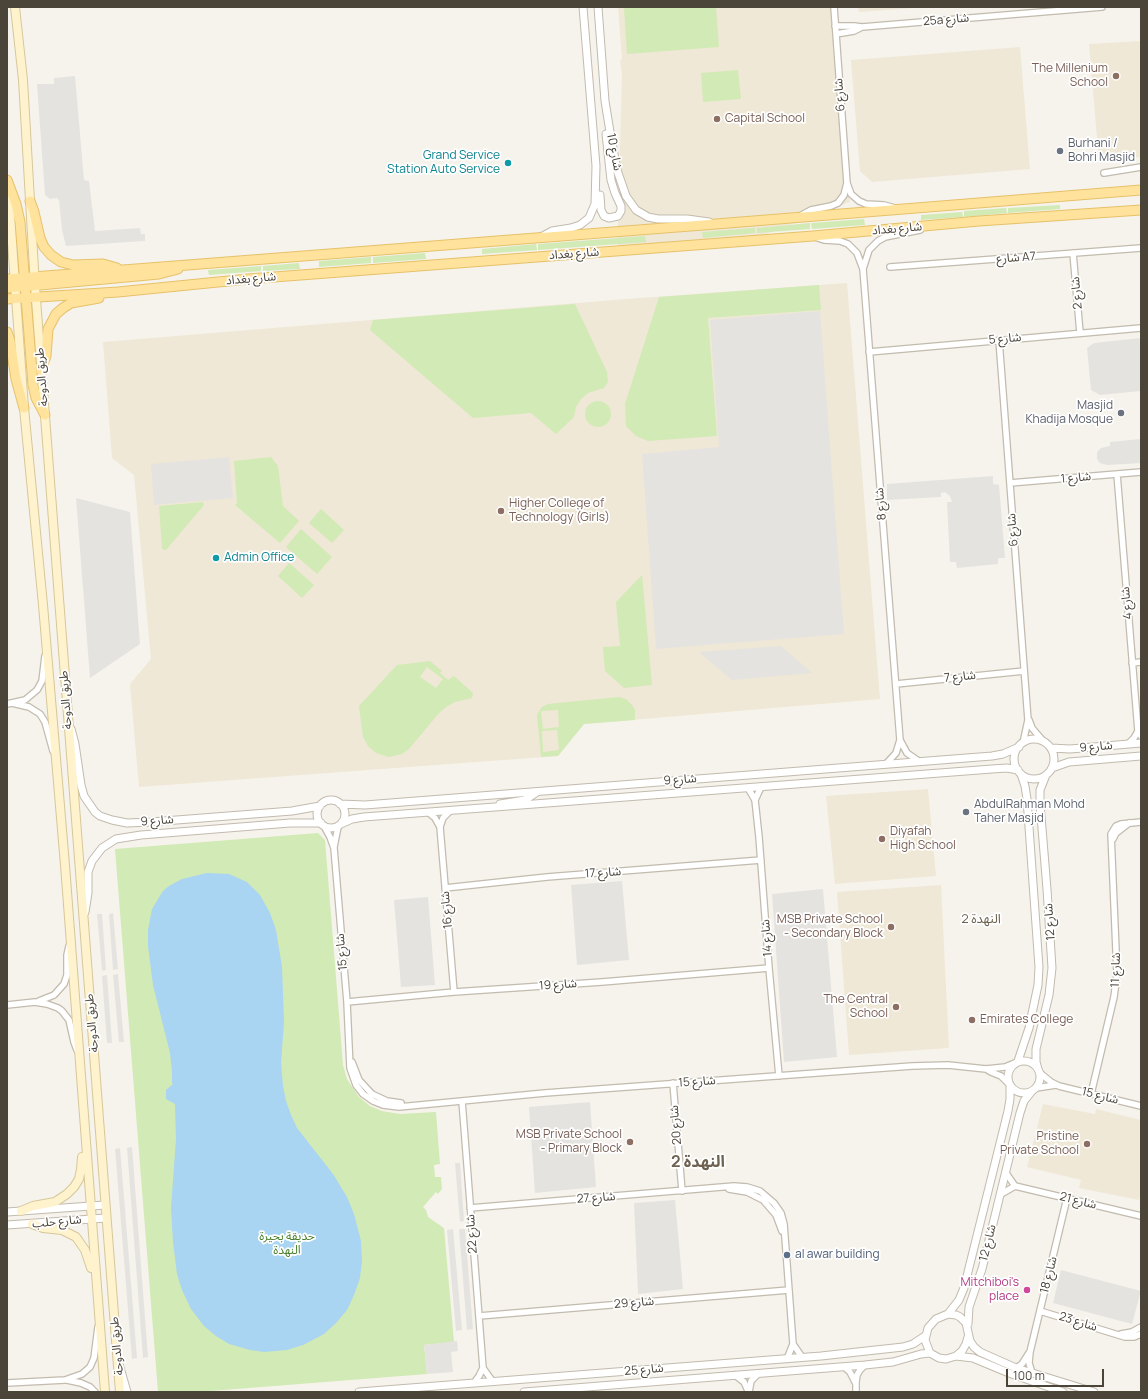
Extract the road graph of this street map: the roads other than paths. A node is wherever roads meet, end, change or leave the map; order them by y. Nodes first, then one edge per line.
1 (15, 7) edge
2 (583, 7) edge
3 (598, 7) edge
4 (834, 7) edge
5 (1102, 7) edge
6 (835, 26) junction
7 (862, 27) junction
8 (836, 34) junction
9 (605, 101) junction
10 (596, 166) junction
11 (1141, 167) edge
12 (1104, 173) dead end
13 (7, 180) edge
14 (847, 182) junction
15 (1141, 190) edge
16 (30, 201) junction
17 (899, 210) junction
18 (1141, 210) edge
19 (797, 217) junction
20 (716, 224) junction
21 (947, 224) junction
22 (813, 236) junction
23 (539, 238) junction
24 (1141, 248) edge
25 (1073, 253) junction
26 (193, 264) junction
27 (890, 267) dead end
28 (863, 269) junction
29 (122, 270) junction
30 (34, 281) junction
31 (15, 283) edge
32 (118, 292) junction
33 (36, 296) junction
34 (16, 298) edge
35 (1141, 328) edge
36 (7, 332) edge
37 (1080, 333) junction
38 (999, 340) junction
39 (869, 352) junction
40 (41, 370) junction
41 (24, 408) junction
42 (45, 415) junction
43 (1141, 472) edge
44 (1116, 474) junction
45 (1010, 483) junction
46 (47, 651) junction
47 (1141, 662) edge
48 (1132, 663) junction
49 (1024, 671) junction
50 (896, 684) junction
51 (10, 704) edge
52 (67, 717) junction
53 (1028, 720) junction
54 (1139, 733) edge
55 (900, 740) junction
56 (1044, 742) junction
57 (1141, 743) edge
58 (1128, 744) junction
59 (1021, 745) junction
60 (1051, 748) junction
61 (1141, 756) edge
62 (56, 759) junction
63 (920, 762) junction
64 (886, 765) junction
65 (1052, 768) junction
66 (1019, 772) junction
67 (1046, 775) junction
68 (761, 787) junction
69 (748, 788) junction
70 (537, 792) junction
71 (755, 800) junction
72 (340, 804) junction
73 (320, 806) junction
74 (491, 808) junction
75 (450, 811) junction
76 (429, 813) junction
77 (1141, 822) edge
78 (322, 825) junction
79 (340, 825) junction
80 (440, 827) junction
81 (334, 848) junction
82 (761, 860) junction
83 (445, 888) junction
84 (83, 918) junction
85 (70, 944) junction
86 (769, 968) junction
87 (454, 992) junction
88 (36, 1002) junction
89 (347, 1002) junction
90 (7, 1005) edge
91 (78, 1052) junction
92 (1017, 1062) junction
93 (986, 1069) junction
94 (1039, 1071) junction
95 (779, 1076) junction
96 (673, 1084) junction
97 (1009, 1085) junction
98 (1059, 1086) junction
99 (1034, 1090) junction
100 (1091, 1094) junction
101 (462, 1101) junction
102 (1141, 1106) edge
103 (85, 1137) junction
104 (1006, 1173) junction
105 (1015, 1186) junction
106 (682, 1191) junction
107 (1001, 1194) junction
108 (1067, 1198) junction
109 (106, 1205) junction
110 (90, 1206) junction
111 (470, 1208) junction
112 (21, 1211) junction
113 (7, 1212) edge
114 (1141, 1216) edge
115 (106, 1218) junction
116 (91, 1219) junction
117 (32, 1224) junction
118 (7, 1226) edge
119 (789, 1290) junction
120 (97, 1294) junction
121 (1040, 1311) junction
122 (948, 1314) junction
123 (479, 1316) junction
124 (100, 1323) junction
125 (968, 1327) junction
126 (1141, 1327) edge
127 (1116, 1334) junction
128 (1141, 1334) edge
129 (926, 1336) junction
130 (968, 1337) junction
131 (793, 1344) junction
132 (1030, 1352) junction
133 (930, 1353) junction
134 (956, 1356) junction
135 (802, 1357) junction
136 (787, 1358) junction
137 (118, 1361) junction
138 (865, 1365) junction
139 (844, 1367) junction
140 (483, 1368) junction
141 (1016, 1368) junction
142 (1032, 1373) junction
143 (758, 1374) junction
144 (736, 1375) junction
145 (65, 1380) junction
146 (493, 1382) junction
147 (856, 1382) junction
148 (7, 1383) edge
149 (474, 1383) junction
150 (599, 1386) junction
151 (543, 1391) edge
152 (95, 1392) edge
153 (105, 1392) edge
154 (120, 1392) edge
155 (127, 1392) edge
156 (359, 1392) edge
157 (524, 1392) edge
158 (588, 1392) edge
159 (749, 1392) edge
160 (856, 1392) edge
161 (1063, 1392) edge
162 (1094, 1392) edge

1 - 16 main road, طريق الدوحة
2 - 10 street, شارع 10
3 - 9 street, شارع 10
4 - 6 street, شارع 6
5 - 7 street, 25a شارع
6 - 7 street, 25a شارع
6 - 8 street, شارع 6
7 - 8 street, 25a شارع
8 - 14 street, شارع 6
9 - 10 street
9 - 20 street, شارع 10
10 - 23 street, شارع 10
11 - 12 street
13 - 31 main road
14 - 17 street, شارع 6
14 - 19 street, شارع 6
15 - 17 main road, شارع بغداد
16 - 29 main road
16 - 30 main road, طريق الدوحة
17 - 19 main road, شارع بغداد
18 - 21 main road, شارع بغداد
19 - 20 main road, شارع بغداد
20 - 23 main road, شارع بغداد
21 - 22 main road, شارع بغداد
21 - 28 street, شارع 8
22 - 28 street, شارع 8
22 - 32 main road, شارع بغداد
23 - 26 main road, شارع بغداد
24 - 25 street, شارع A7
25 - 27 street, شارع A7
25 - 37 street, شارع 2
26 - 29 main road, شارع بغداد
26 - 30 main road
28 - 39 street, شارع 8
29 - 30 main road, شارع بغداد
30 - 31 main road, شارع بغداد
30 - 33 main road, طريق الدوحة
31 - 34 main road
32 - 33 main road, شارع بغداد
32 - 40 main road
33 - 34 main road, شارع بغداد
33 - 40 main road, طريق الدوحة
34 - 41 main road, طريق الدوحة
34 - 42 main road
35 - 37 street, شارع 5
36 - 41 main road
37 - 38 street, شارع 5
38 - 39 street, شارع 5
38 - 45 street, شارع 6
39 - 50 street, شارع 8
40 - 42 main road, طريق الدوحة
41 - 46 main road, طريق الدوحة
42 - 52 main road, طريق الدوحة
43 - 44 street, شارع 1
44 - 45 street, شارع 1
44 - 48 street, شارع 4
45 - 49 street, شارع 6
46 - 51 street
46 - 62 main road, طريق الدوحة
47 - 48 street
48 - 54 street, شارع 4
49 - 50 street, شارع 7
49 - 53 street, شارع 6
50 - 55 street, شارع 8
51 - 62 street
52 - 73 street, شارع 9
52 - 84 main road, طريق الدوحة
53 - 56 street, شارع 6
53 - 59 street, شارع 6
54 - 58 street, شارع 4
55 - 63 street
55 - 64 street, شارع 8
56 - 59 street
56 - 60 street
57 - 58 street, شارع 9
58 - 60 street, شارع 9
59 - 63 street, شارع 9
59 - 66 street
60 - 65 street
61 - 65 street, شارع 9
62 - 85 main road, طريق الدوحة
63 - 64 street, شارع 9
64 - 70 street, شارع 9
65 - 67 street
66 - 67 street
66 - 68 street, شارع 9
66 - 92 street, شارع 12
67 - 94 street, شارع 12
68 - 69 street, شارع 9
68 - 71 street
69 - 71 street, شارع 14
69 - 74 street, شارع 9
70 - 72 street, شارع 9
70 - 74 street
71 - 82 street, شارع 14
72 - 73 street
72 - 79 street
73 - 78 street
74 - 75 street, شارع 9
75 - 76 street, شارع 9
75 - 80 street
76 - 79 street, شارع 9
76 - 80 street
77 - 100 street, شارع 11
78 - 79 street
78 - 81 street, شارع 15
78 - 84 street, شارع 9
79 - 81 street, شارع 15
80 - 83 street, شارع 16
81 - 89 street, شارع 15
82 - 83 street, شارع 17
82 - 86 street, شارع 14
83 - 87 street, شارع 16
84 - 109 main road, طريق الدوحة
85 - 88 street
85 - 91 main road, طريق الدوحة
86 - 87 street, شارع 19
86 - 95 street, شارع 14
87 - 89 street, شارع 19
88 - 90 street
88 - 91 street
89 - 101 street, شارع 15
91 - 103 main road, طريق الدوحة
92 - 93 street, شارع 15
92 - 94 street
92 - 97 street
93 - 95 street, شارع 15
93 - 97 street, شارع 15
94 - 98 street, شارع 15
94 - 99 street
95 - 96 street, شارع 15
96 - 101 street, شارع 15
96 - 106 street, شارع 20
97 - 99 street
97 - 122 street, شارع 12
98 - 99 street, شارع 15
98 - 100 street, شارع 15
99 - 104 street, شارع 12
100 - 102 street, شارع 15
101 - 111 street, شارع 22
103 - 110 main road, طريق الدوحة
103 - 112 main road
104 - 105 street
104 - 107 street, شارع 12
105 - 107 street
105 - 108 street, شارع 21
106 - 111 street, شارع 27
106 - 119 street, شارع 27
107 - 125 street, شارع 12
108 - 114 street, شارع 21
108 - 121 street, شارع 18
109 - 110 street, شارع حلب
109 - 115 main road, طريق الدوحة
110 - 112 street, شارع حلب
110 - 116 main road, طريق الدوحة
111 - 123 street, شارع 22
112 - 113 street, شارع حلب
115 - 116 street, شارع حلب
115 - 137 main road, طريق الدوحة
116 - 117 street, شارع حلب
116 - 120 main road, طريق الدوحة
117 - 118 street, شارع حلب
117 - 120 main road
119 - 123 street, شارع 29
119 - 131 street, شارع 27
120 - 124 main road, طريق الدوحة
121 - 127 street, شارع 23
121 - 132 street, شارع 18
122 - 125 street
122 - 129 street
123 - 140 street, شارع 22
124 - 145 street
124 - 153 main road, طريق الدوحة
125 - 130 street
126 - 127 street, شارع 23
127 - 128 street, شارع 23
129 - 133 street
129 - 135 street, شارع 25
130 - 134 street
130 - 141 street
131 - 135 street
131 - 136 street, شارع 27
132 - 141 street, شارع 18
132 - 142 street, شارع 18
133 - 134 street
133 - 138 street, شارع 25
134 - 161 street
135 - 136 street, شارع 25
136 - 146 street, شارع 25
137 - 154 main road, طريق الدوحة
137 - 155 street
138 - 139 street, شارع 25
138 - 147 street
139 - 143 street, شارع 25
139 - 147 street
140 - 146 street
140 - 149 street
141 - 142 street
142 - 162 street
143 - 144 street, شارع 25
143 - 159 street
144 - 150 street, شارع 25
144 - 159 street
145 - 148 street
145 - 152 street
146 - 149 street, شارع 25
147 - 160 street
149 - 156 street, شارع 25
150 - 151 street, شارع 25
150 - 158 street
151 - 157 street, شارع 25

